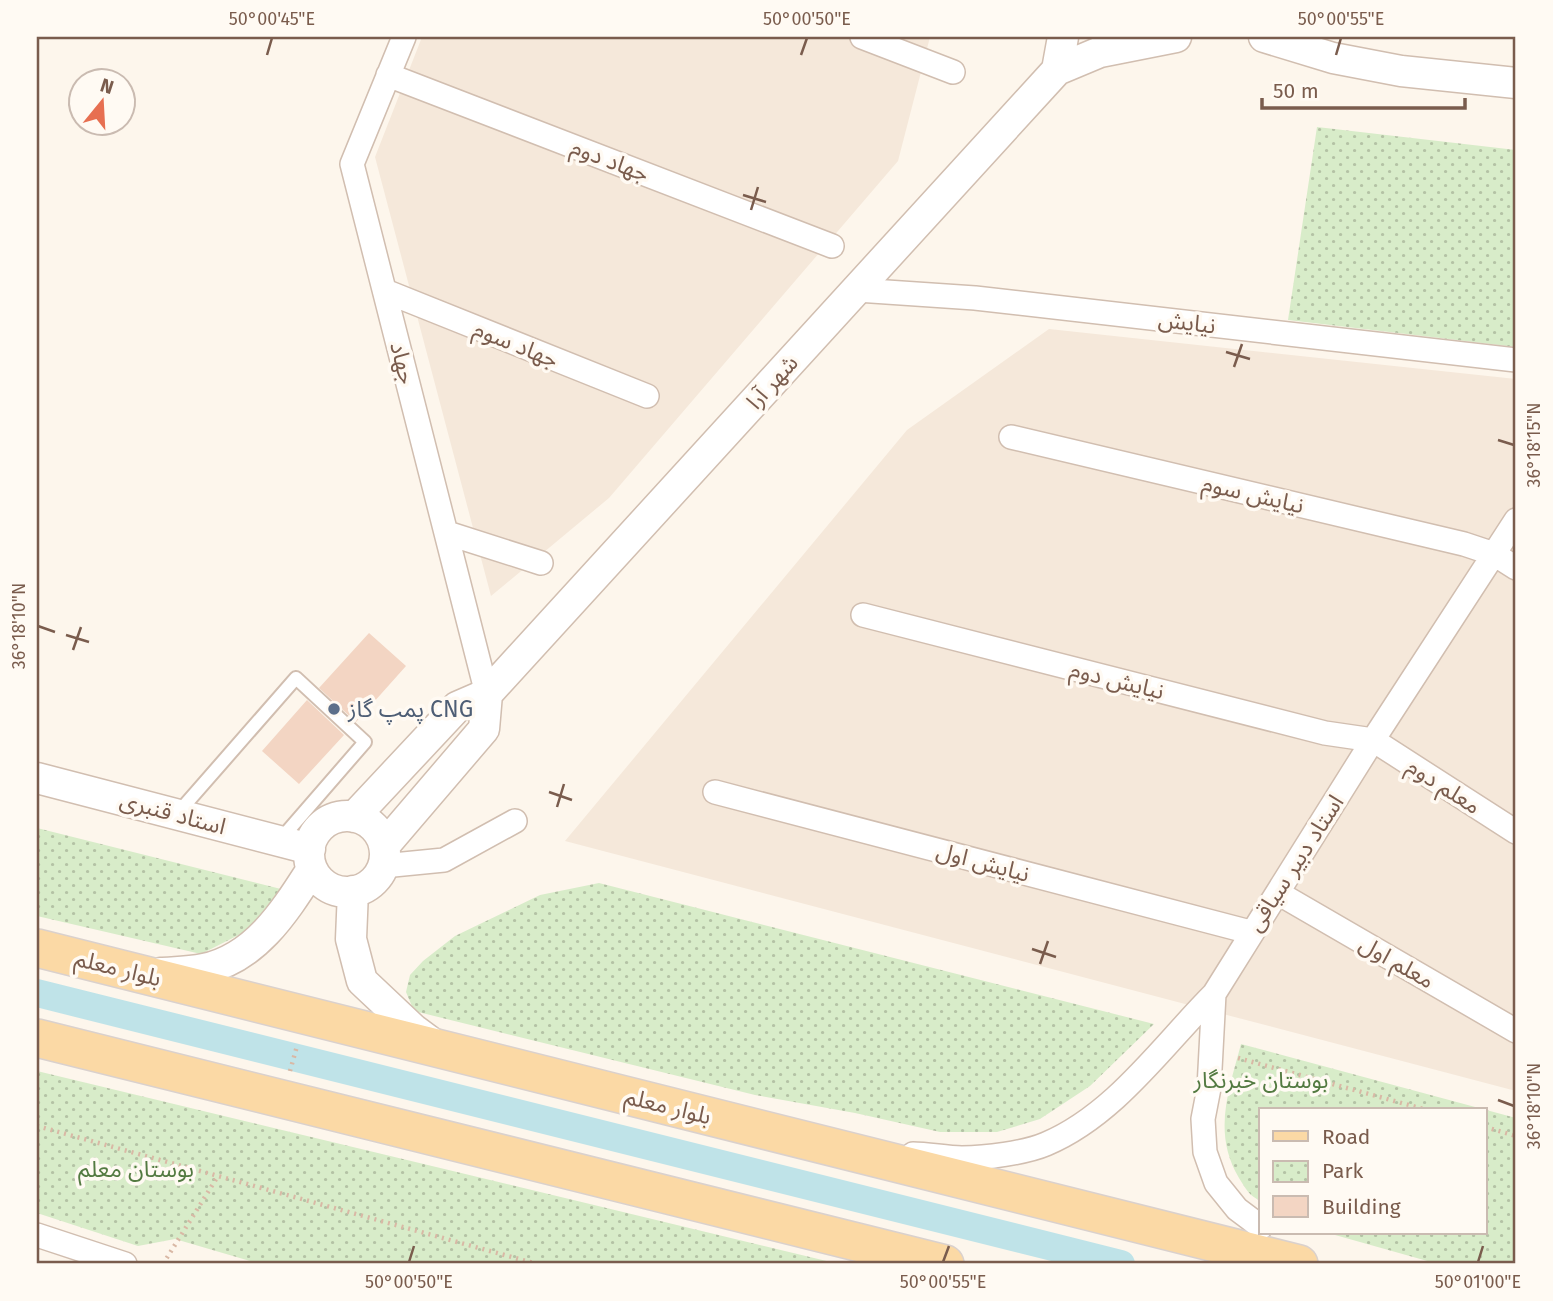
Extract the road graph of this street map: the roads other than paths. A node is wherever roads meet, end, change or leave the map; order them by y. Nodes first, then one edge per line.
1 (404, 37) edge
2 (862, 37) edge
3 (1063, 37) edge
4 (1176, 37) edge
5 (1264, 37) edge
6 (1057, 70) junction
7 (953, 72) dead end
8 (388, 75) junction
9 (1516, 83) edge
10 (832, 246) dead end
11 (857, 290) junction
12 (385, 291) junction
13 (1516, 360) edge
14 (647, 396) dead end
15 (1012, 437) dead end
16 (1516, 520) edge
17 (447, 533) junction
18 (1494, 554) junction
19 (541, 563) dead end
20 (1516, 568) edge
21 (863, 615) dead end
22 (487, 694) junction
23 (1373, 740) junction
24 (37, 778) edge
25 (715, 792) dead end
26 (177, 814) junction
27 (354, 817) junction
28 (515, 821) dead end
29 (1516, 832) edge
30 (279, 841) junction
31 (384, 856) junction
32 (311, 859) junction
33 (353, 891) junction
34 (1278, 893) junction
35 (1250, 932) junction
36 (37, 948) edge
37 (142, 974) junction
38 (1214, 994) junction
39 (1516, 1031) edge
40 (37, 1038) edge
41 (442, 1050) junction
42 (853, 1152) junction
43 (1259, 1226) edge
44 (1271, 1234) edge
45 (37, 1235) edge
46 (125, 1264) edge
47 (945, 1264) edge
48 (1299, 1264) edge
49 (1318, 1264) edge

1 - 8 street, جهاد
2 - 7 street
3 - 6 street
4 - 6 street
5 - 9 street
6 - 11 street, شهر آرا
8 - 10 street, جهاد دوم
8 - 12 street, جهاد
11 - 13 street, نيايش
11 - 22 street, شهر آرا
12 - 14 street, جهاد سوم
12 - 17 street, جهاد
15 - 18 street, نیایش سوم
16 - 18 street, استاد دبیر سیاقی
17 - 19 street
17 - 22 street, جهاد
18 - 20 street, نیایش سوم
18 - 23 street, استاد دبیر سیاقی
21 - 23 street, نیایش دوم
22 - 27 street, شهر آرا
22 - 31 street
23 - 29 street, معلم دوم
23 - 34 street, استاد دبیر سیاقی
24 - 26 street, استاد قنبری
25 - 35 street, نیایش اول
26 - 30 street, استاد قنبری
26 - 30 lane
27 - 31 street
27 - 32 street
28 - 31 street
30 - 32 street, استاد قنبری
31 - 33 street
32 - 33 street
32 - 37 street
33 - 41 street
34 - 35 street, استاد دبیر سیاقی
34 - 39 street, معلم اول
35 - 38 street, استاد دبیر سیاقی
36 - 37 main road, بلوار معلم
37 - 41 main road, بلوار معلم
38 - 42 street
38 - 43 street, استاد دبیر سیاقی
40 - 47 main road
41 - 42 main road, بلوار معلم
42 - 48 main road, بلوار معلم
44 - 49 street
45 - 46 street

